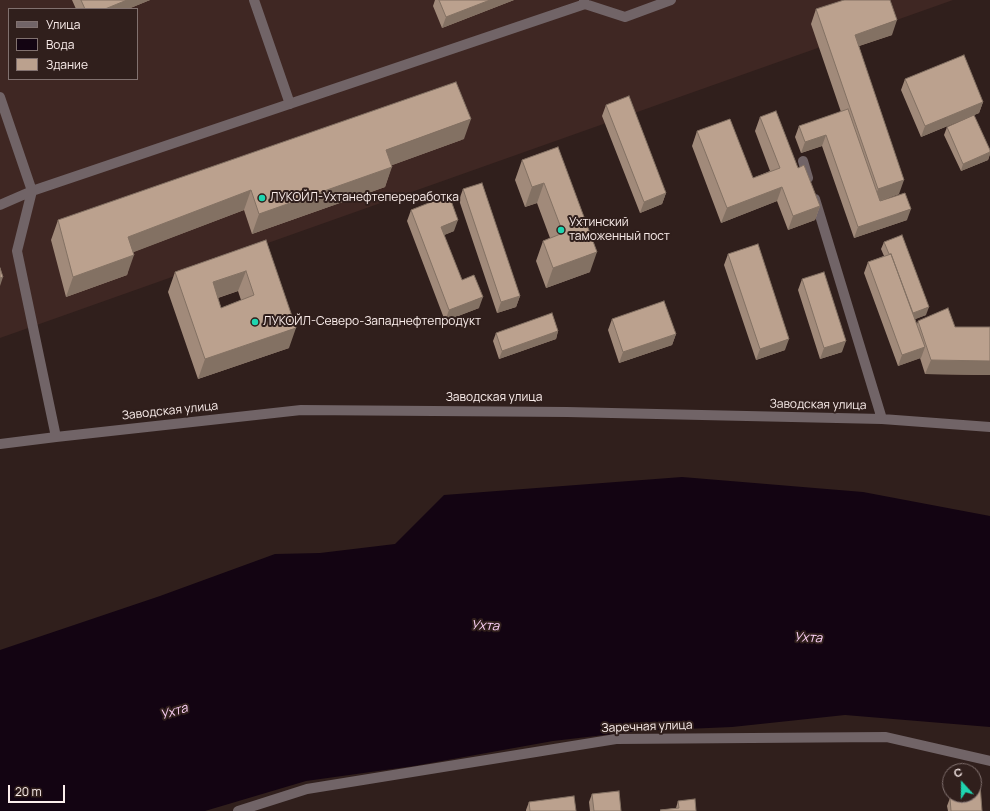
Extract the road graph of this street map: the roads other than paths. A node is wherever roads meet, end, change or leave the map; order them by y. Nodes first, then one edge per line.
1 (254, 0) edge
2 (671, 0) edge
3 (585, 2) edge
4 (0, 98) edge
5 (290, 104) junction
6 (803, 161) dead end
7 (32, 191) junction
8 (0, 205) edge
9 (882, 419) junction
10 (990, 427) edge
11 (56, 437) junction
12 (0, 444) edge
13 (990, 761) edge
14 (238, 811) edge

1 - 5 street
2 - 3 street
3 - 5 street
4 - 7 street
5 - 7 street
6 - 9 street
7 - 8 street
7 - 11 street
9 - 10 street, Заводская улица
9 - 11 street, Заводская улица
11 - 12 street, Заводская улица
13 - 14 street, Заречная улица

